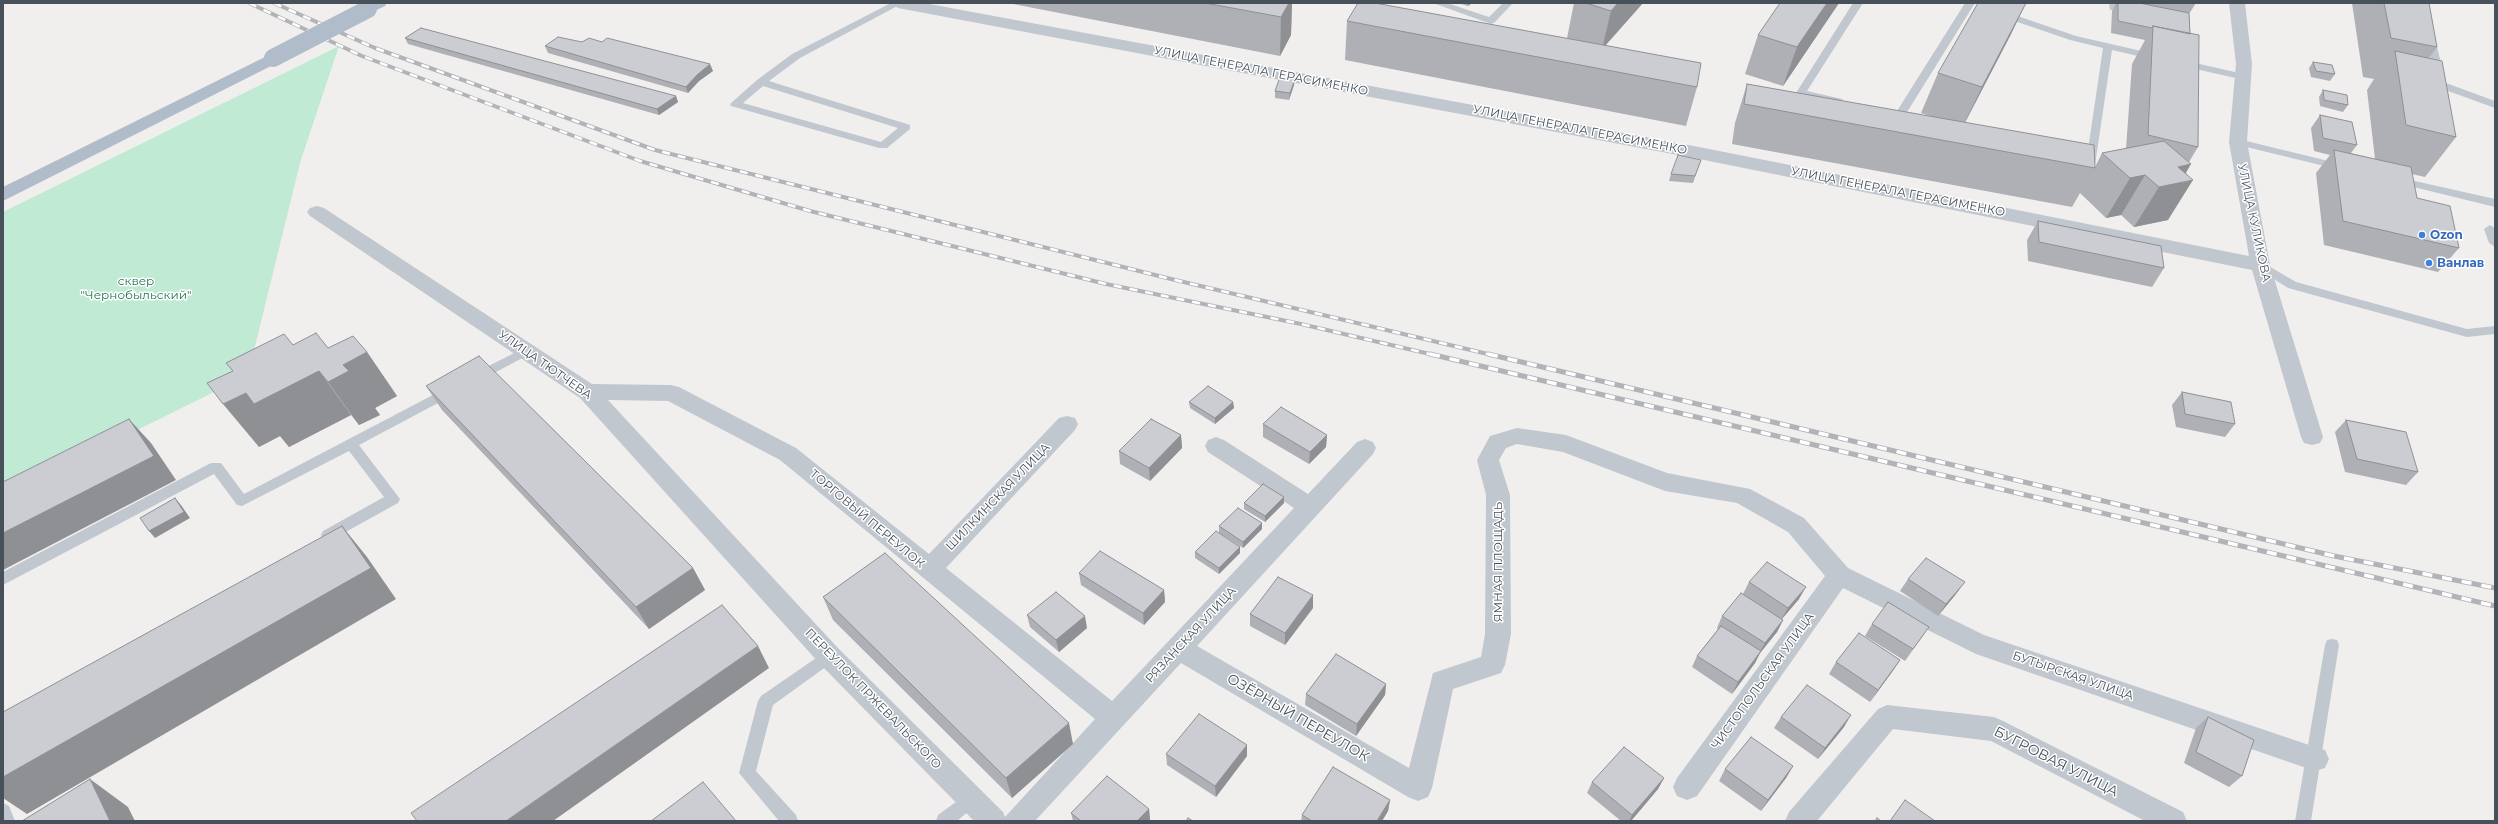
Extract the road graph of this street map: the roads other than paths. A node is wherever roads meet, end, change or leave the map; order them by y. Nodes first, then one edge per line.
1 (350, 3) edge
2 (898, 3) edge
3 (1438, 3) edge
4 (1508, 3) edge
5 (1858, 3) edge
6 (2237, 3) edge
7 (2421, 3) edge
8 (1974, 4) edge
9 (373, 6) edge
10 (1994, 10) edge
11 (2108, 46) junction
12 (265, 54) junction
13 (2244, 77) junction
14 (761, 82) junction
15 (1847, 103) edge
16 (2495, 105) edge
17 (1877, 110) edge
18 (2238, 142) junction
19 (2090, 168) edge
20 (2351, 169) edge
21 (3, 177) edge
22 (2389, 178) edge
23 (3, 195) edge
24 (2495, 203) edge
25 (317, 212) dead end
26 (2490, 229) dead end
27 (2495, 243) edge
28 (2260, 265) junction
29 (2495, 330) edge
30 (526, 351) junction
31 (588, 392) junction
32 (1067, 424) dead end
33 (2312, 437) dead end
34 (351, 444) junction
35 (1216, 446) dead end
36 (1365, 448) dead end
37 (1310, 507) junction
38 (317, 542) edge
39 (929, 570) junction
40 (1839, 575) junction
41 (755, 576) joint
42 (3, 579) edge
43 (2332, 645) dead end
44 (1178, 648) junction
45 (829, 656) junction
46 (1113, 718) junction
47 (2315, 759) junction
48 (1687, 787) dead end
49 (1418, 788) joint
50 (971, 798) junction
51 (3, 811) edge
52 (7, 821) edge
53 (790, 821) edge
54 (944, 821) edge
55 (993, 821) edge
56 (1017, 821) edge
57 (1799, 821) edge
58 (2173, 821) edge
59 (2303, 821) edge

1 - 12 main road
2 - 14 lane
2 - 28 street, УЛИЦА ГЕНЕРАЛА ГЕРАСИМЕНКО
3 - 4 lane
5 - 15 lane
6 - 13 street, УЛИЦА КУЛИКОВА
7 - 16 lane
8 - 17 lane
9 - 12 main road, bridge
10 - 11 lane
11 - 13 lane
11 - 19 lane
12 - 21 main road
12 - 23 main road
13 - 18 street, УЛИЦА КУЛИКОВА
14 - 14 lane
18 - 20 lane
18 - 28 street, УЛИЦА КУЛИКОВА
22 - 24 lane
25 - 30 street, УЛИЦА ТЮТЧЕВА
26 - 27 lane
28 - 29 lane
28 - 33 street, УЛИЦА КУЛИКОВА
30 - 31 street, УЛИЦА ТЮТЧЕВА
30 - 34 lane
31 - 39 street, ТОРГОВЫЙ ПЕРЕУЛОК
31 - 41 street, УЛИЦА ТЮТЧЕВА
32 - 39 street, ШИЛКИНСКАЯ УЛИЦА
34 - 38 lane
34 - 42 lane
35 - 37 street
36 - 37 street, РЯЗАНСКАЯ УЛИЦА
37 - 44 street, РЯЗАНСКАЯ УЛИЦА
39 - 46 street, ТОРГОВЫЙ ПЕРЕУЛОК
40 - 47 street, БУТЫРСКАЯ УЛИЦА
40 - 48 street, ЧИСТОПОЛЬСКАЯ УЛИЦА
40 - 49 street, ЯМНАЯ ПЛОЩАДЬ
41 - 45 street, ПЕРЕУЛОК ПРЖЕВАЛЬСКОГО
43 - 47 lane
44 - 46 street, РЯЗАНСКАЯ УЛИЦА
44 - 49 street, ОЗЁРНЫЙ ПЕРЕУЛОК
45 - 50 street, ПЕРЕУЛОК ПРЖЕВАЛЬСКОГО
45 - 53 lane
46 - 56 street, РЯЗАНСКАЯ УЛИЦА
47 - 59 lane
50 - 54 lane
50 - 55 street, ПЕРЕУЛОК ПРЖЕВАЛЬСКОГО
51 - 52 lane
57 - 58 street, БУГРОВАЯ УЛИЦА

